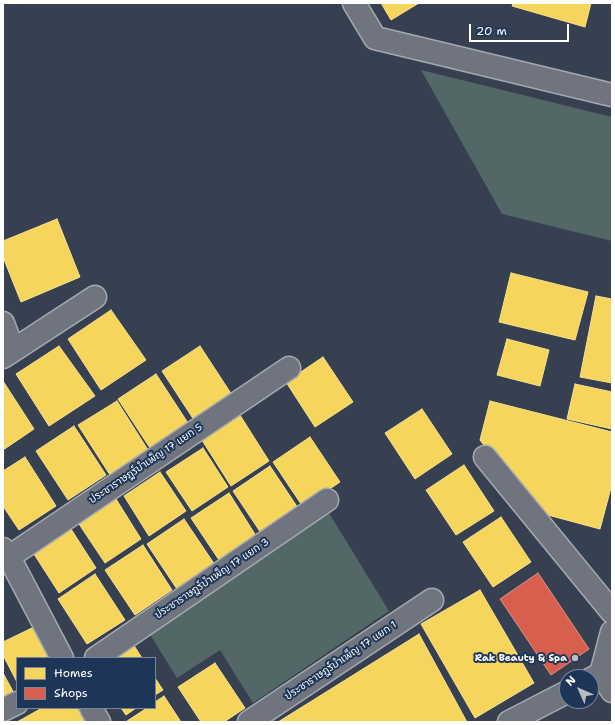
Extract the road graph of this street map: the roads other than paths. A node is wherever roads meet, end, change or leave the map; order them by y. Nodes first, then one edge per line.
1 (354, 3) edge
2 (612, 95) edge
3 (95, 297) dead end
4 (3, 323) edge
5 (8, 354) edge
6 (289, 368) dead end
7 (485, 457) dead end
8 (327, 500) dead end
9 (5, 556) edge
10 (432, 600) dead end
11 (612, 612) edge
12 (612, 632) edge
13 (61, 657) edge
14 (97, 657) edge
15 (601, 681) edge
16 (559, 696) edge
17 (16, 703) edge
18 (92, 709) edge
19 (3, 710) edge
20 (99, 722) edge
21 (249, 722) edge
22 (509, 722) edge

1 - 2 street
3 - 5 street
4 - 5 street
6 - 9 street, ประชาราษฎร์บำเพ็ญ 17 แยก 5
7 - 11 street
8 - 14 street, ประชาราษฎร์บำเพ็ญ 17 แยก 3
9 - 13 street
10 - 21 street, ประชาราษฎร์บำเพ็ญ 17 แยก 1
12 - 15 street
16 - 22 street
17 - 19 street
18 - 20 street

